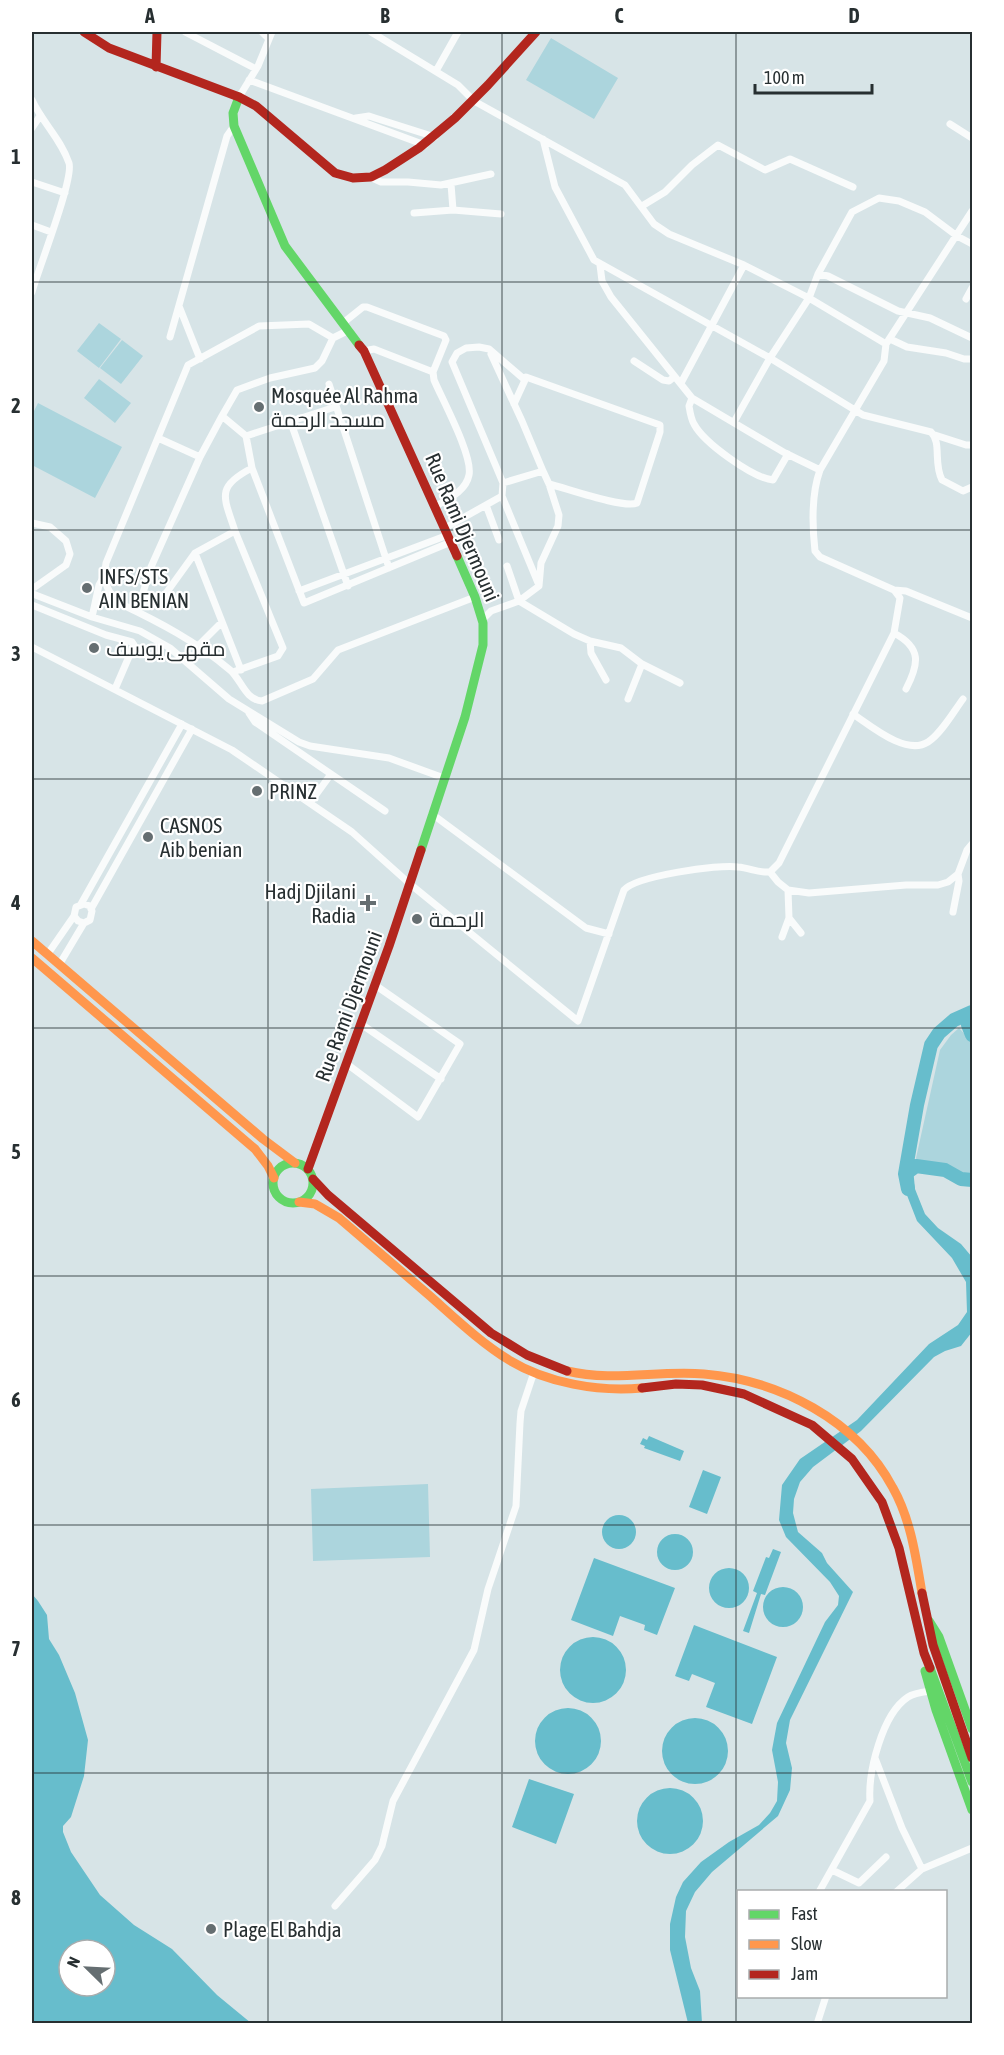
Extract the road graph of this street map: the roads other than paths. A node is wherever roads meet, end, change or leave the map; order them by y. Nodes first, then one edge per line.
1 (84, 32) edge
2 (157, 32) edge
3 (185, 32) edge
4 (262, 32) edge
5 (371, 32) edge
6 (458, 32) edge
7 (536, 32) edge
8 (271, 35) edge
9 (156, 67) junction
10 (256, 69) junction
11 (436, 71) junction
12 (249, 80) junction
13 (238, 97) junction
14 (32, 100) edge
15 (474, 101) junction
16 (39, 116) junction
17 (354, 119) junction
18 (950, 124) dead end
19 (234, 126) junction
20 (32, 128) edge
21 (435, 137) junction
22 (972, 138) edge
23 (543, 139) junction
24 (425, 145) junction
25 (491, 174) dead end
26 (370, 177) junction
27 (32, 182) edge
28 (451, 184) junction
29 (853, 187) dead end
30 (65, 193) junction
31 (642, 206) junction
32 (453, 210) junction
33 (972, 211) edge
34 (414, 213) dead end
35 (501, 214) dead end
36 (32, 225) edge
37 (51, 232) junction
38 (957, 236) junction
39 (972, 244) edge
40 (600, 265) junction
41 (744, 265) junction
42 (35, 270) edge
43 (818, 274) junction
44 (972, 288) edge
45 (32, 292) edge
46 (809, 298) junction
47 (966, 299) dead end
48 (179, 306) junction
49 (908, 314) junction
50 (711, 326) junction
51 (346, 327) junction
52 (170, 337) dead end
53 (333, 338) junction
54 (972, 338) edge
55 (888, 342) junction
56 (489, 349) junction
57 (364, 351) junction
58 (770, 358) junction
59 (200, 359) junction
60 (972, 359) edge
61 (634, 362) dead end
62 (433, 372) junction
63 (674, 377) junction
64 (525, 380) junction
65 (681, 383) junction
66 (328, 384) dead end
67 (692, 398) junction
68 (514, 404) junction
69 (335, 407) junction
70 (854, 409) junction
71 (222, 416) junction
72 (734, 422) junction
73 (291, 423) junction
74 (935, 435) junction
75 (246, 436) junction
76 (158, 438) junction
77 (972, 445) edge
78 (788, 454) junction
79 (200, 458) junction
80 (252, 468) junction
81 (820, 470) junction
82 (543, 471) junction
83 (503, 483) junction
84 (549, 484) junction
85 (972, 487) edge
86 (502, 496) junction
87 (486, 505) junction
88 (436, 506) junction
89 (32, 523) edge
90 (235, 531) junction
91 (448, 535) junction
92 (499, 540) dead end
93 (195, 553) junction
94 (386, 559) junction
95 (507, 566) dead end
96 (389, 568) junction
97 (344, 573) junction
98 (103, 578) junction
99 (32, 579) edge
100 (348, 586) junction
101 (539, 586) junction
102 (894, 590) junction
103 (299, 591) junction
104 (33, 593) edge
105 (475, 597) junction
106 (140, 599) junction
107 (519, 601) junction
108 (32, 604) edge
109 (137, 612) junction
110 (92, 617) junction
111 (972, 618) edge
112 (482, 620) junction
113 (222, 622) junction
114 (894, 633) junction
115 (590, 641) junction
116 (199, 645) junction
117 (32, 647) edge
118 (642, 664) junction
119 (241, 670) junction
120 (233, 672) junction
121 (606, 680) dead end
122 (680, 683) dead end
123 (115, 689) junction
124 (906, 689) dead end
125 (628, 699) dead end
126 (963, 699) dead end
127 (246, 710) junction
128 (853, 714) junction
129 (182, 724) junction
130 (192, 729) junction
131 (331, 774) junction
132 (444, 778) junction
133 (161, 784) junction
134 (142, 795) junction
135 (310, 803) junction
136 (385, 811) dead end
137 (432, 814) junction
138 (972, 844) edge
139 (770, 872) junction
140 (958, 874) junction
141 (410, 884) junction
142 (788, 890) junction
143 (81, 904) junction
144 (91, 909) junction
145 (952, 912) dead end
146 (74, 916) junction
147 (789, 918) junction
148 (84, 923) junction
149 (801, 933) dead end
150 (609, 934) junction
151 (782, 937) dead end
152 (32, 941) edge
153 (47, 955) junction
154 (32, 958) edge
155 (59, 965) junction
156 (375, 985) junction
157 (361, 1024) junction
158 (347, 1064) junction
159 (441, 1079) junction
160 (295, 1163) junction
161 (310, 1174) junction
162 (274, 1178) junction
163 (298, 1202) junction
164 (534, 1372) junction
165 (927, 1618) junction
166 (924, 1653) junction
167 (931, 1691) junction
168 (972, 1729) edge
169 (874, 1757) junction
170 (972, 1758) edge
171 (972, 1782) edge
172 (972, 1810) edge
173 (972, 1848) edge
174 (886, 1857) dead end
175 (922, 1869) junction
176 (832, 1870) junction
177 (820, 1890) edge
178 (898, 1890) edge
179 (335, 1906) dead end
180 (825, 1998) edge
181 (817, 2024) edge

1 - 9 main road
2 - 9 main road
3 - 10 street
4 - 8 street
5 - 11 street
6 - 11 street
7 - 15 main road
8 - 10 street
9 - 13 main road
10 - 12 street
11 - 15 street
12 - 13 street
12 - 17 street
13 - 19 main road
13 - 26 main road
14 - 16 street
15 - 21 main road
15 - 23 street
16 - 20 street
16 - 30 street
17 - 21 street
17 - 24 street
18 - 22 street
19 - 48 street
19 - 51 main road, Rue Rami Djermouni
21 - 24 main road
23 - 31 street
23 - 40 street
24 - 26 main road
25 - 28 street
26 - 28 street
27 - 30 street
28 - 32 street
29 - 31 street
30 - 37 street
31 - 41 street
32 - 34 street
32 - 35 street
33 - 38 street
36 - 37 street
37 - 42 street
38 - 39 street
38 - 43 street
38 - 49 street
40 - 50 street
40 - 63 street
41 - 46 street
41 - 50 street
42 - 45 street
43 - 46 street
43 - 49 street
44 - 47 street
46 - 55 street
46 - 58 street
48 - 52 street
48 - 59 street
49 - 54 street
49 - 55 street
50 - 58 street
50 - 65 street
51 - 53 street
51 - 57 main road, Rue Rami Djermouni
51 - 62 street
53 - 59 street
53 - 71 street
55 - 60 street
55 - 70 street
56 - 64 street
56 - 68 street
56 - 83 street
57 - 62 street
57 - 88 main road, Rue Rami Djermouni
58 - 70 street
58 - 72 street
59 - 76 street
61 - 63 street
62 - 88 street
63 - 65 street
64 - 68 street
64 - 84 street
65 - 67 street
66 - 69 street
67 - 72 street
67 - 78 street
68 - 82 street
69 - 73 street
69 - 94 street
70 - 74 street
70 - 81 street
71 - 75 street
71 - 79 street
72 - 78 street
73 - 75 street
73 - 97 street
74 - 77 street
74 - 85 street
75 - 80 street
76 - 79 street
76 - 98 street
78 - 81 street
79 - 106 street
80 - 90 street
80 - 103 street
81 - 102 street
82 - 83 street
82 - 84 street
83 - 86 street
84 - 101 street
86 - 87 street
86 - 101 street
87 - 91 street
87 - 92 street
88 - 91 main road, Rue Rami Djermouni
89 - 104 street
90 - 93 street
90 - 119 street
91 - 94 street
91 - 96 street
91 - 105 main road, Rue Rami Djermouni
93 - 106 street
93 - 113 street
94 - 96 street
94 - 97 street
95 - 107 street
96 - 100 street
97 - 100 street
97 - 103 street
98 - 109 street
98 - 110 street
99 - 104 street
100 - 103 street
101 - 107 street
102 - 111 street
102 - 114 street
104 - 110 street
105 - 112 main road, Rue Rami Djermouni
105 - 120 street
106 - 109 street
107 - 112 street
107 - 115 street
108 - 123 street
109 - 116 street
110 - 127 street
112 - 132 main road, Rue Rami Djermouni
113 - 116 street
113 - 119 street
114 - 124 street
114 - 128 street
115 - 118 street
115 - 121 street
116 - 120 street
117 - 123 street
118 - 122 street
118 - 125 street
119 - 120 street
123 - 129 street
126 - 128 street
127 - 131 street
127 - 132 street
128 - 139 street
129 - 130 street
129 - 134 street
130 - 133 street
130 - 135 street
131 - 135 street
131 - 136 street
132 - 137 main road, Rue Rami Djermouni
133 - 134 street
133 - 144 street
134 - 143 street
135 - 141 street
137 - 141 main road, Rue Rami Djermouni
137 - 150 street
138 - 140 street
139 - 142 street
139 - 150 street
140 - 142 street
140 - 145 street
141 - 150 street
141 - 156 main road, Rue Rami Djermouni
142 - 147 street
143 - 144 street
143 - 146 street
144 - 148 street
146 - 148 street
146 - 153 street
147 - 149 street
147 - 151 street
148 - 155 street
152 - 153 main road
153 - 155 main road
154 - 162 main road
155 - 160 main road
156 - 157 main road, Rue Rami Djermouni
156 - 159 street
157 - 158 main road, Rue Rami Djermouni
157 - 159 street
158 - 159 street
158 - 161 main road, Rue Rami Djermouni
160 - 161 main road
160 - 162 main road
161 - 163 main road
161 - 165 main road
162 - 163 main road
163 - 164 main road
164 - 166 main road
164 - 179 street
165 - 168 main road
165 - 170 main road
166 - 167 main road
166 - 171 main road
167 - 169 street
167 - 172 main road
169 - 175 street
169 - 176 street
173 - 175 street
174 - 176 street
175 - 178 street
176 - 177 street
180 - 181 street

